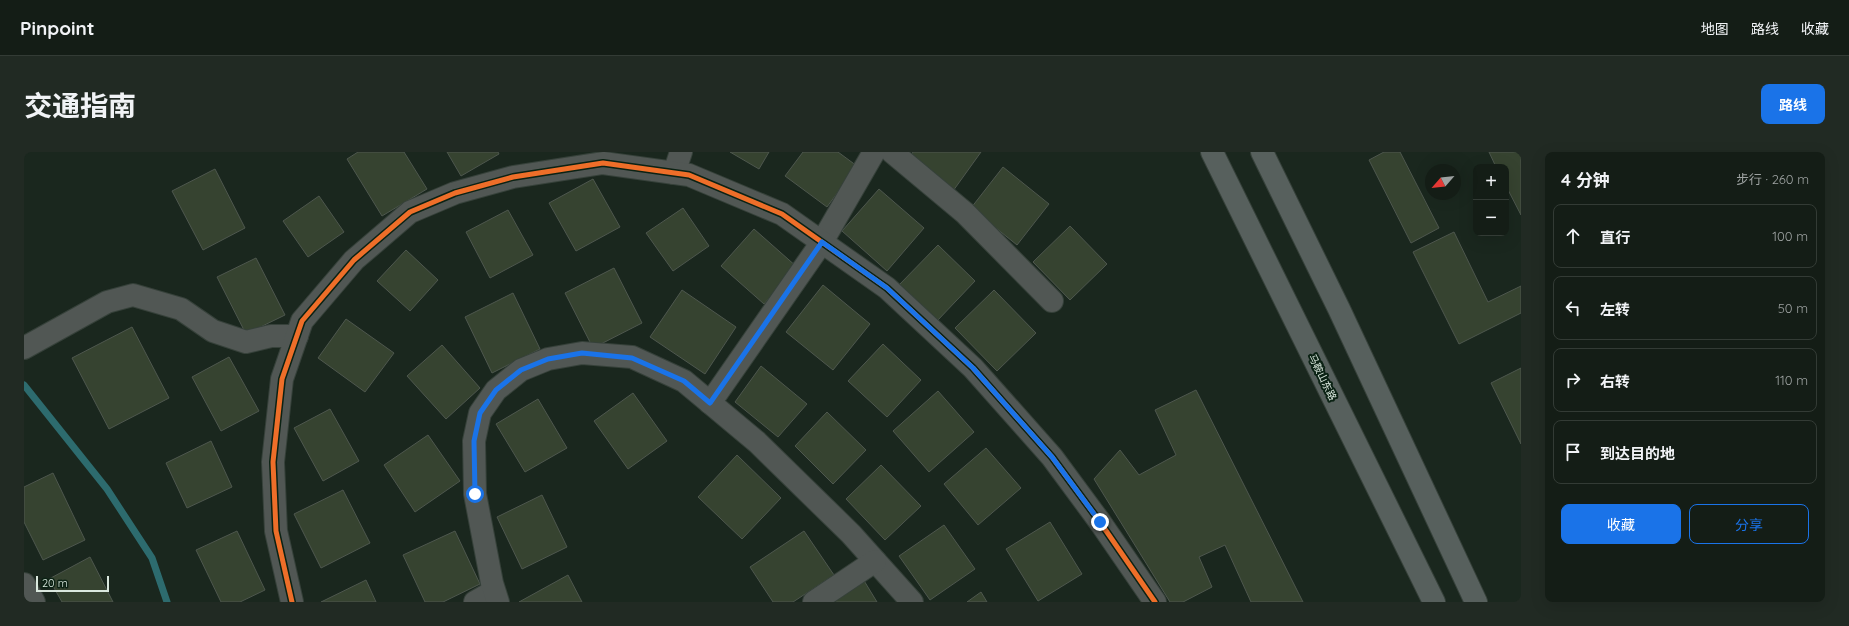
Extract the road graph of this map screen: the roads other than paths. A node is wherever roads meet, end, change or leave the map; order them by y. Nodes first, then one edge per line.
1 (681, 152) edge
2 (874, 152) edge
3 (892, 152) edge
4 (1212, 152) edge
5 (1262, 152) edge
6 (674, 173) junction
7 (822, 242) junction
8 (1052, 301) dead end
9 (297, 336) junction
10 (24, 348) edge
11 (710, 403) junction
12 (875, 561) junction
13 (24, 584) edge
14 (496, 597) edge
15 (34, 602) edge
16 (292, 602) edge
17 (475, 602) edge
18 (814, 602) edge
19 (912, 602) edge
20 (1155, 602) edge
21 (1434, 602) edge
22 (1476, 602) edge

1 - 6 street
2 - 7 street
3 - 8 street
4 - 21 main road, 马鞍山东路
5 - 22 main road
6 - 7 street
6 - 9 street
7 - 11 street
7 - 20 street
9 - 10 street
9 - 16 street
11 - 12 street
11 - 14 street
12 - 18 street
12 - 19 street
13 - 15 street
14 - 17 street

